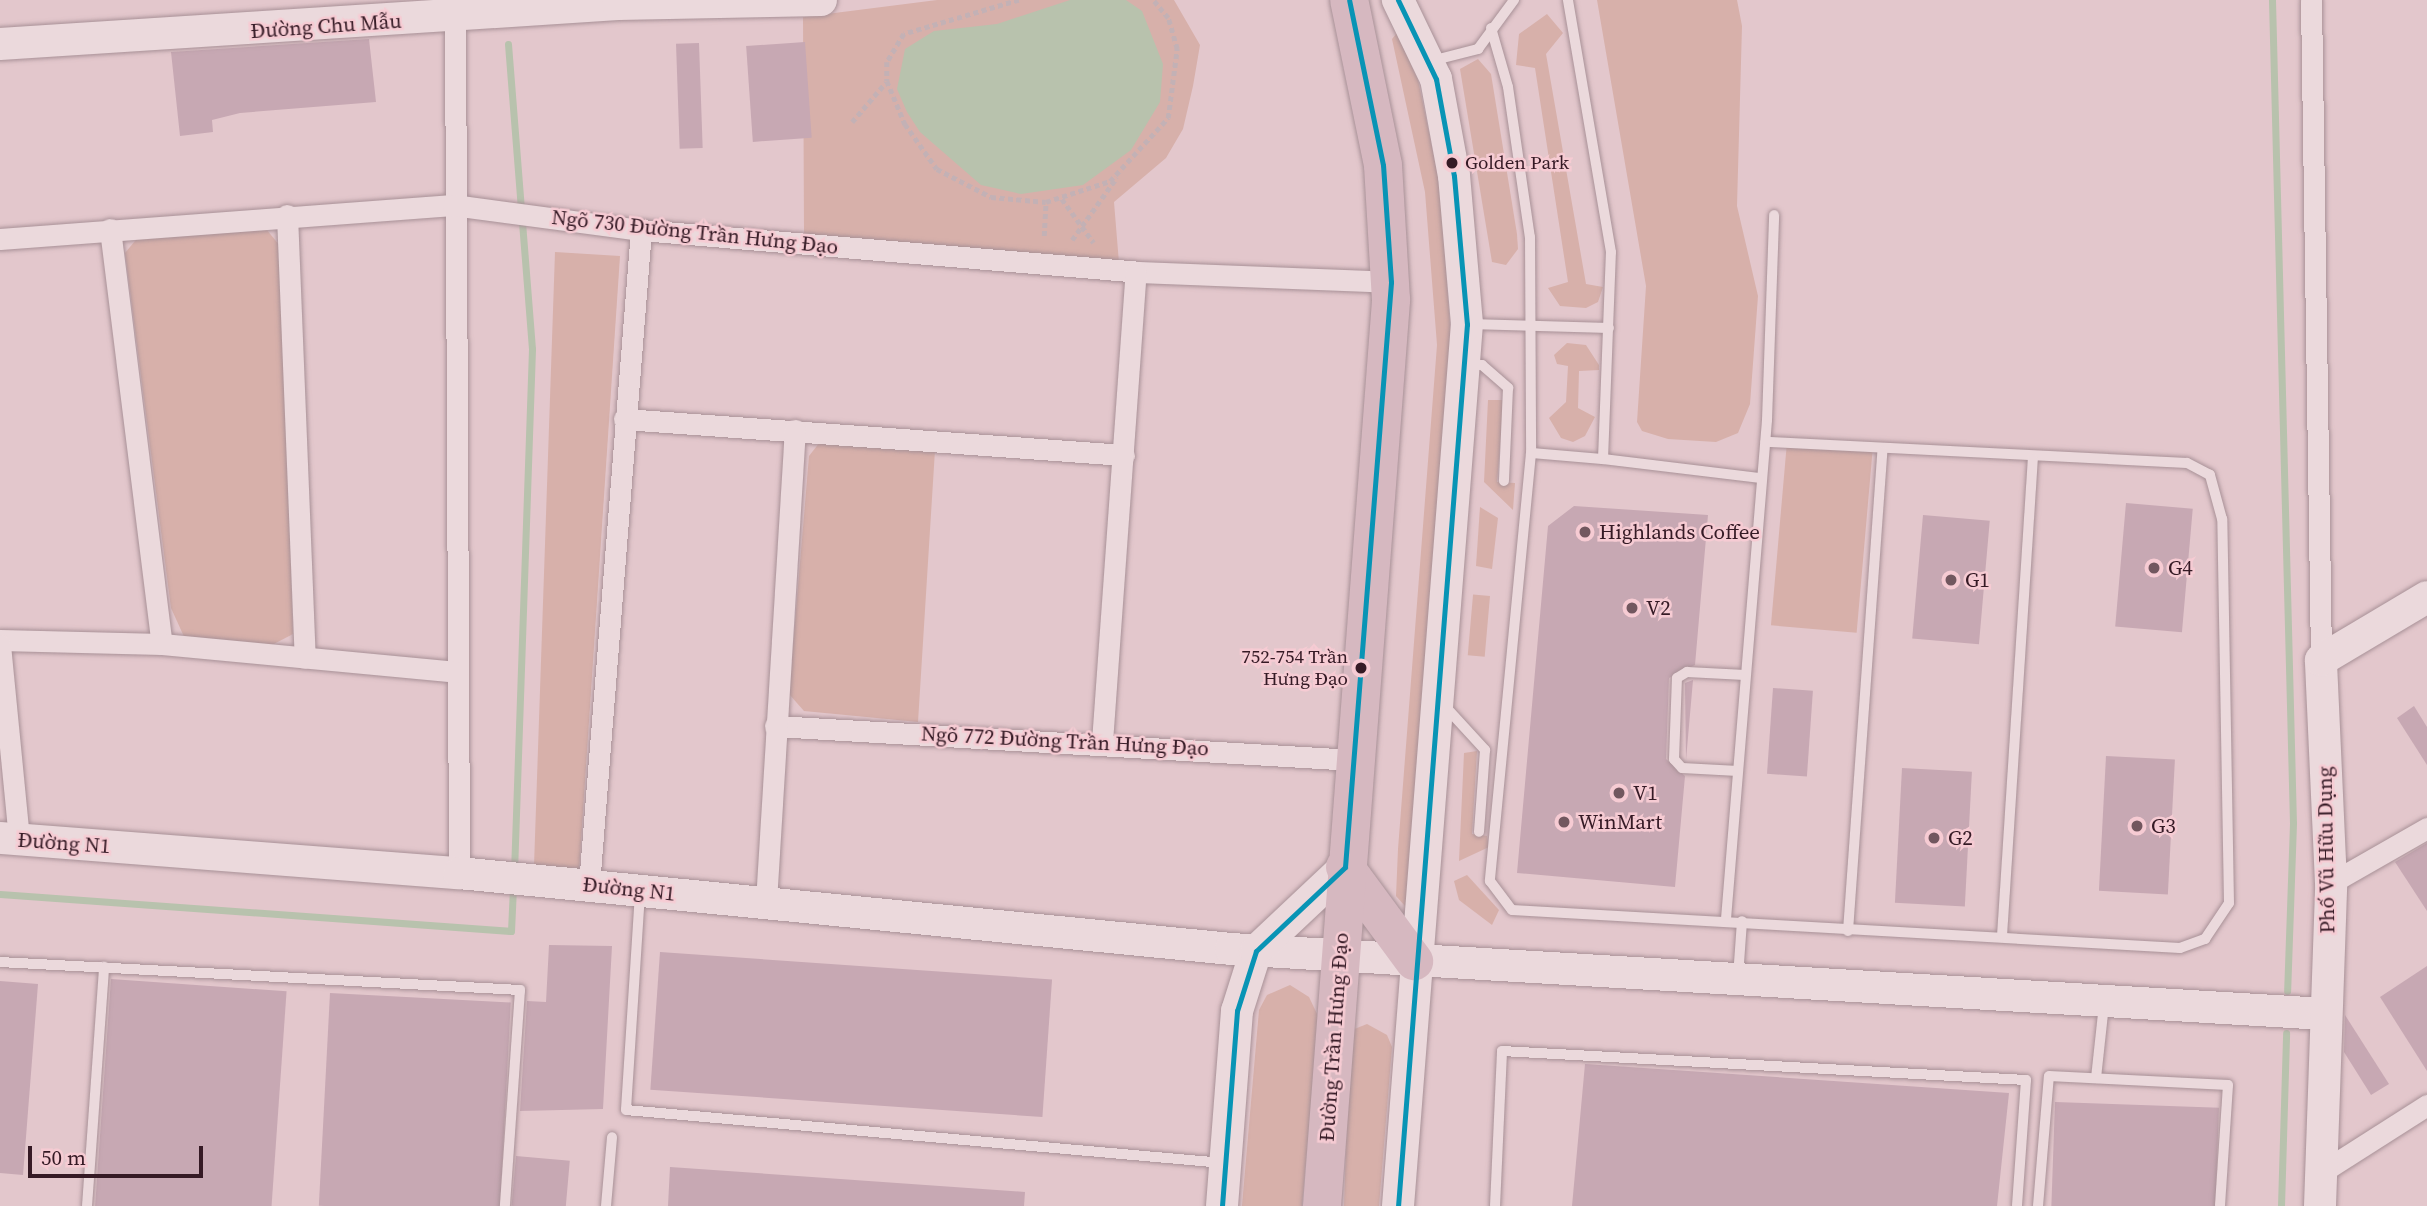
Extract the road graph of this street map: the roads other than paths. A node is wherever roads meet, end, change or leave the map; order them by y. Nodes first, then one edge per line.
1 (821, 0) edge
2 (1349, 0) edge
3 (1514, 0) edge
4 (1568, 0) edge
5 (2311, 0) edge
6 (1400, 1) edge
7 (455, 16) junction
8 (1491, 28) junction
9 (0, 44) edge
10 (1428, 62) junction
11 (453, 205) junction
12 (287, 215) junction
13 (1774, 215) dead end
14 (110, 229) junction
15 (641, 230) junction
16 (0, 239) edge
17 (1136, 272) junction
18 (1391, 282) junction
19 (1467, 324) junction
20 (1534, 326) junction
21 (1609, 328) junction
22 (1464, 366) junction
23 (624, 419) junction
24 (795, 430) junction
25 (1766, 442) junction
26 (1882, 451) junction
27 (1531, 453) junction
28 (1124, 455) junction
29 (1603, 459) junction
30 (2034, 459) junction
31 (1761, 478) junction
32 (1504, 481) dead end
33 (2427, 597) edge
34 (0, 642) edge
35 (162, 644) junction
36 (305, 657) junction
37 (2321, 660) junction
38 (457, 673) junction
39 (1745, 675) junction
40 (1438, 699) junction
41 (775, 726) junction
42 (1102, 742) junction
43 (1354, 760) junction
44 (1738, 771) junction
45 (2427, 828) edge
46 (1479, 832) dead end
47 (9, 839) edge
48 (1345, 867) junction
49 (459, 873) junction
50 (2331, 883) junction
51 (589, 885) junction
52 (640, 890) junction
53 (766, 902) junction
54 (1727, 919) junction
55 (1742, 921) junction
56 (1848, 931) junction
57 (2002, 936) junction
58 (1256, 951) junction
59 (1340, 957) junction
60 (1415, 961) junction
61 (0, 962) edge
62 (104, 967) junction
63 (1738, 980) junction
64 (2104, 1001) junction
65 (2324, 1014) junction
66 (2096, 1078) junction
67 (2427, 1105) edge
68 (612, 1137) dead end
69 (1226, 1163) junction
70 (2322, 1172) junction
71 (87, 1206) edge
72 (505, 1206) edge
73 (606, 1206) edge
74 (1222, 1206) edge
75 (1322, 1206) edge
76 (1398, 1206) edge
77 (1495, 1206) edge
78 (2018, 1206) edge
79 (2038, 1206) edge
80 (2220, 1206) edge
81 (2320, 1206) edge

1 - 7 street, Đường Chu Mẫu
2 - 18 highway, Đường Trần Hưng Đạo
3 - 8 lane
4 - 21 lane
5 - 37 street
6 - 10 street
7 - 9 street, Đường Chu Mẫu
7 - 11 street
8 - 10 lane
8 - 20 lane
10 - 19 street
11 - 12 street, Ngõ 730 Đường Trần Hưng Đạo
11 - 15 street, Ngõ 730 Đường Trần Hưng Đạo
11 - 38 street
12 - 14 street, Ngõ 730 Đường Trần Hưng Đạo
12 - 36 street
13 - 25 lane
14 - 16 street, Ngõ 730 Đường Trần Hưng Đạo
14 - 35 street
15 - 17 street, Ngõ 730 Đường Trần Hưng Đạo
15 - 23 street
17 - 18 street, Ngõ 730 Đường Trần Hưng Đạo
17 - 28 street
18 - 43 highway, Đường Trần Hưng Đạo
19 - 20 lane
19 - 22 street
20 - 21 lane
20 - 27 lane
21 - 29 lane
22 - 32 lane
22 - 40 street
23 - 24 street
23 - 51 street
24 - 28 street
24 - 41 street
25 - 26 lane
25 - 31 lane
26 - 30 lane
26 - 56 lane
27 - 29 lane
27 - 54 lane
28 - 42 street
29 - 31 lane
30 - 57 lane
30 - 57 lane
31 - 39 lane
33 - 37 street
34 - 35 street
34 - 47 street
35 - 36 street
36 - 38 street
37 - 50 street, Phố Vũ Hữu Dụng
38 - 49 street
39 - 44 lane
39 - 44 lane
40 - 46 lane
40 - 60 street
41 - 42 street, Ngõ 772 Đường Trần Hưng Đạo
41 - 53 street
42 - 43 street, Ngõ 772 Đường Trần Hưng Đạo
43 - 48 highway, Đường Trần Hưng Đạo
44 - 54 lane
45 - 50 street
47 - 49 street, Đường N1
48 - 58 street
48 - 59 highway, Đường Trần Hưng Đạo
48 - 60 highway
49 - 51 street, Đường N1
50 - 65 street, Phố Vũ Hữu Dụng
51 - 52 street, Đường N1
52 - 53 street, Đường N1
52 - 69 lane
53 - 58 street, Đường N1
54 - 55 lane
55 - 56 lane
55 - 63 lane
56 - 57 lane
58 - 59 street, Đường N1
58 - 69 street
59 - 60 street, Đường N1
59 - 75 highway, Đường Trần Hưng Đạo
60 - 63 street, Đường N1
60 - 76 street
61 - 62 lane
62 - 71 lane
62 - 72 lane
63 - 64 street, Đường N1
64 - 65 street, Đường N1
64 - 66 lane
65 - 70 street, Phố Vũ Hữu Dụng
66 - 79 lane
66 - 80 lane
67 - 70 street
68 - 73 lane
69 - 74 street
70 - 81 street, Phố Vũ Hữu Dụng
77 - 78 lane

